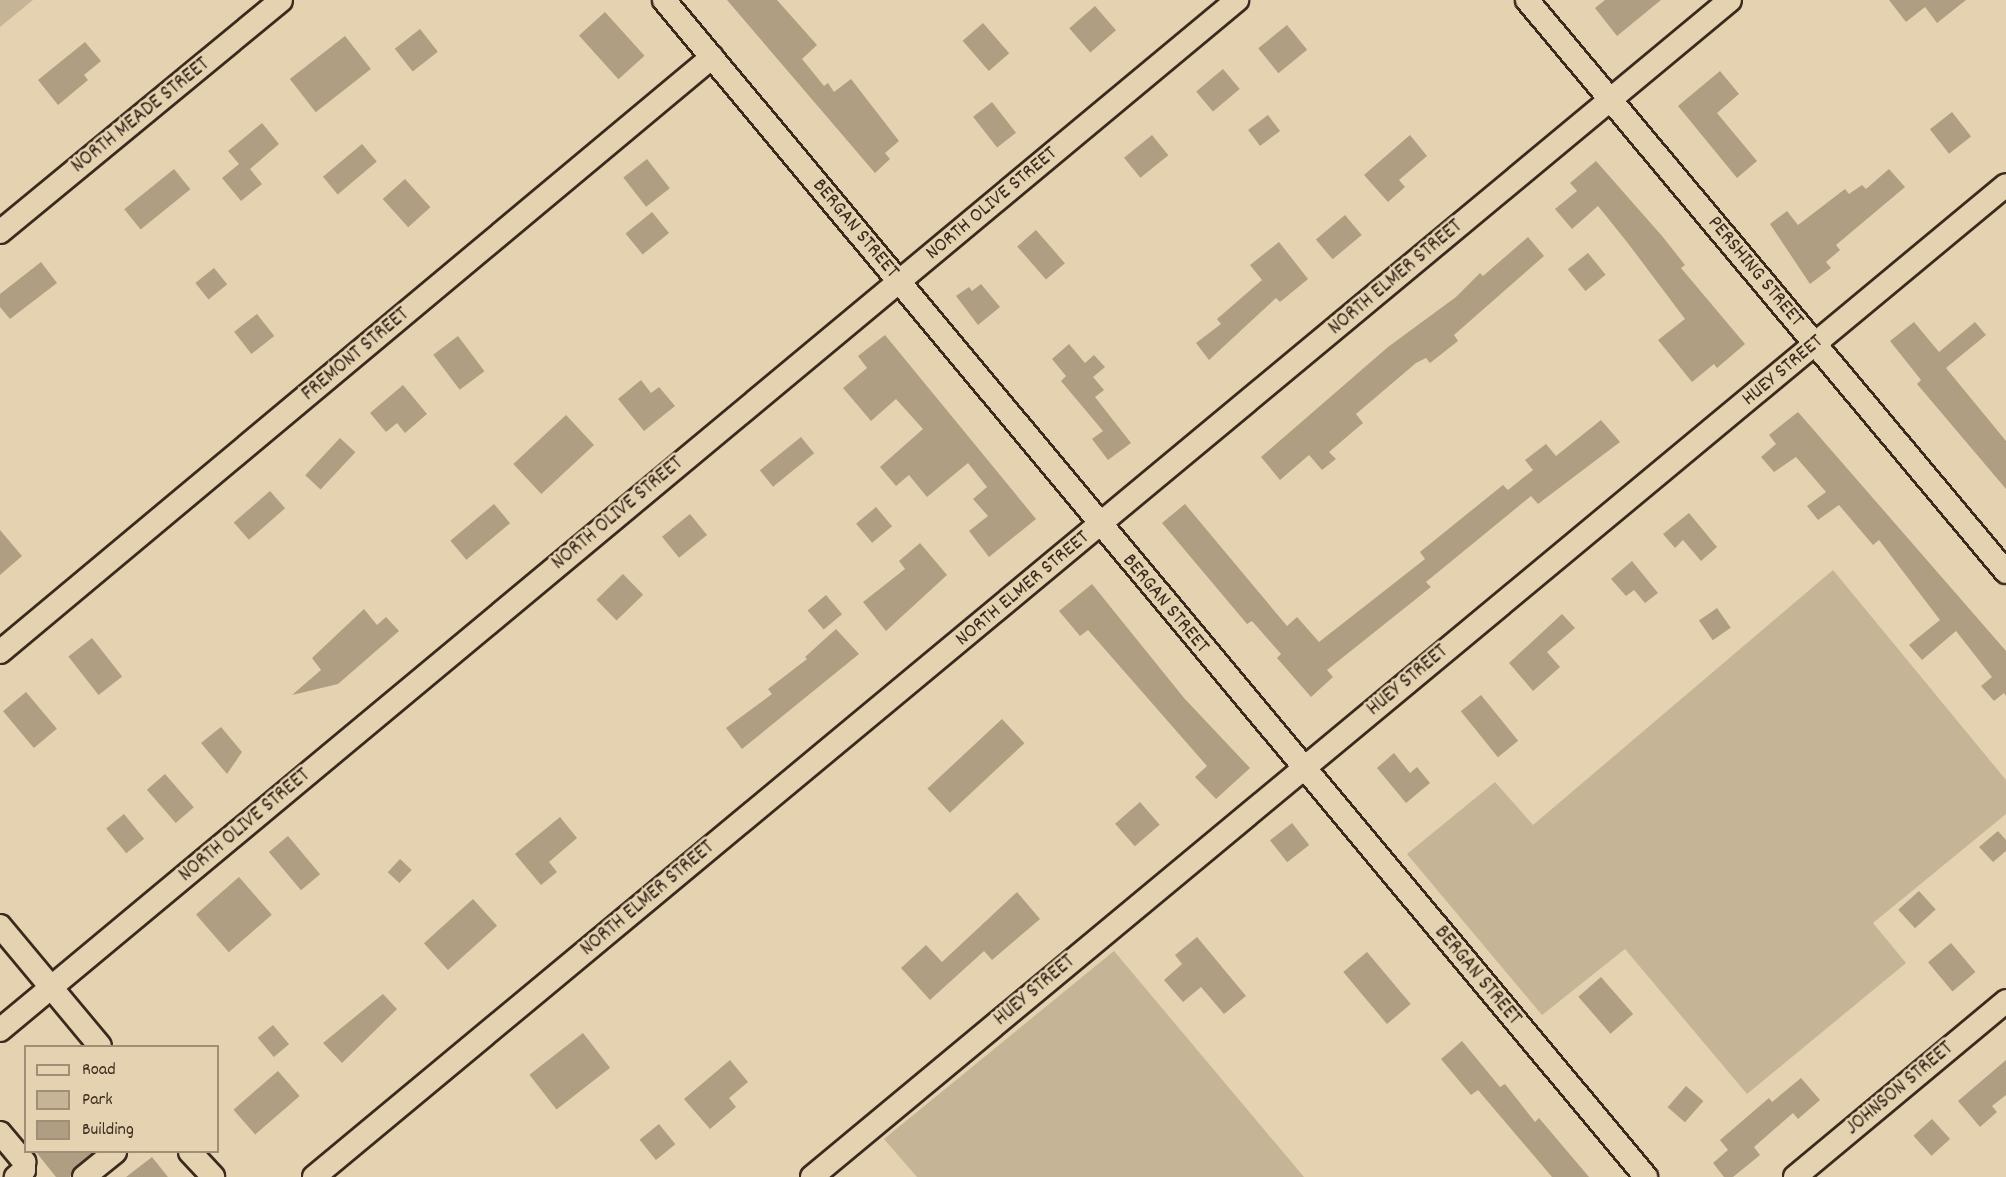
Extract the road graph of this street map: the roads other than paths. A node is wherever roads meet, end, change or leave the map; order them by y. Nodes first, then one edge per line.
1 (281, 0) edge
2 (664, 0) edge
3 (1237, 0) edge
4 (1527, 0) edge
5 (1730, 0) edge
6 (712, 57) junction
7 (1610, 99) junction
8 (2006, 185) edge
9 (0, 232) edge
10 (899, 282) junction
11 (1816, 345) junction
12 (1099, 525) junction
13 (2006, 572) edge
14 (0, 652) edge
15 (1302, 768) junction
16 (0, 927) edge
17 (51, 988) junction
18 (2006, 1001) edge
19 (0, 1030) edge
20 (98, 1045) edge
21 (0, 1133) edge
22 (114, 1153) edge
23 (191, 1153) edge
24 (16, 1177) edge
25 (84, 1177) edge
26 (213, 1177) edge
27 (314, 1177) edge
28 (812, 1177) edge
29 (1646, 1177) edge
30 (1795, 1177) edge

1 - 9 street, NORTH MEADE STREET
2 - 6 street, BERGAN STREET
3 - 10 street, NORTH OLIVE STREET
4 - 7 street, PERSHING STREET
5 - 7 street, NORTH ELMER STREET
6 - 10 street, BERGAN STREET
6 - 14 street, FREMONT STREET
7 - 11 street, PERSHING STREET
7 - 12 street, NORTH ELMER STREET
8 - 11 street, HUEY STREET
10 - 12 street, BERGAN STREET
10 - 17 street, NORTH OLIVE STREET
11 - 13 street, PERSHING STREET
11 - 15 street, HUEY STREET
12 - 15 street, BERGAN STREET
12 - 27 street, NORTH ELMER STREET
15 - 28 street, HUEY STREET
15 - 29 street, BERGAN STREET
16 - 17 street
17 - 19 street, NORTH OLIVE STREET
17 - 20 street
18 - 30 street, JOHNSON STREET
21 - 24 street
22 - 25 street
23 - 26 street

